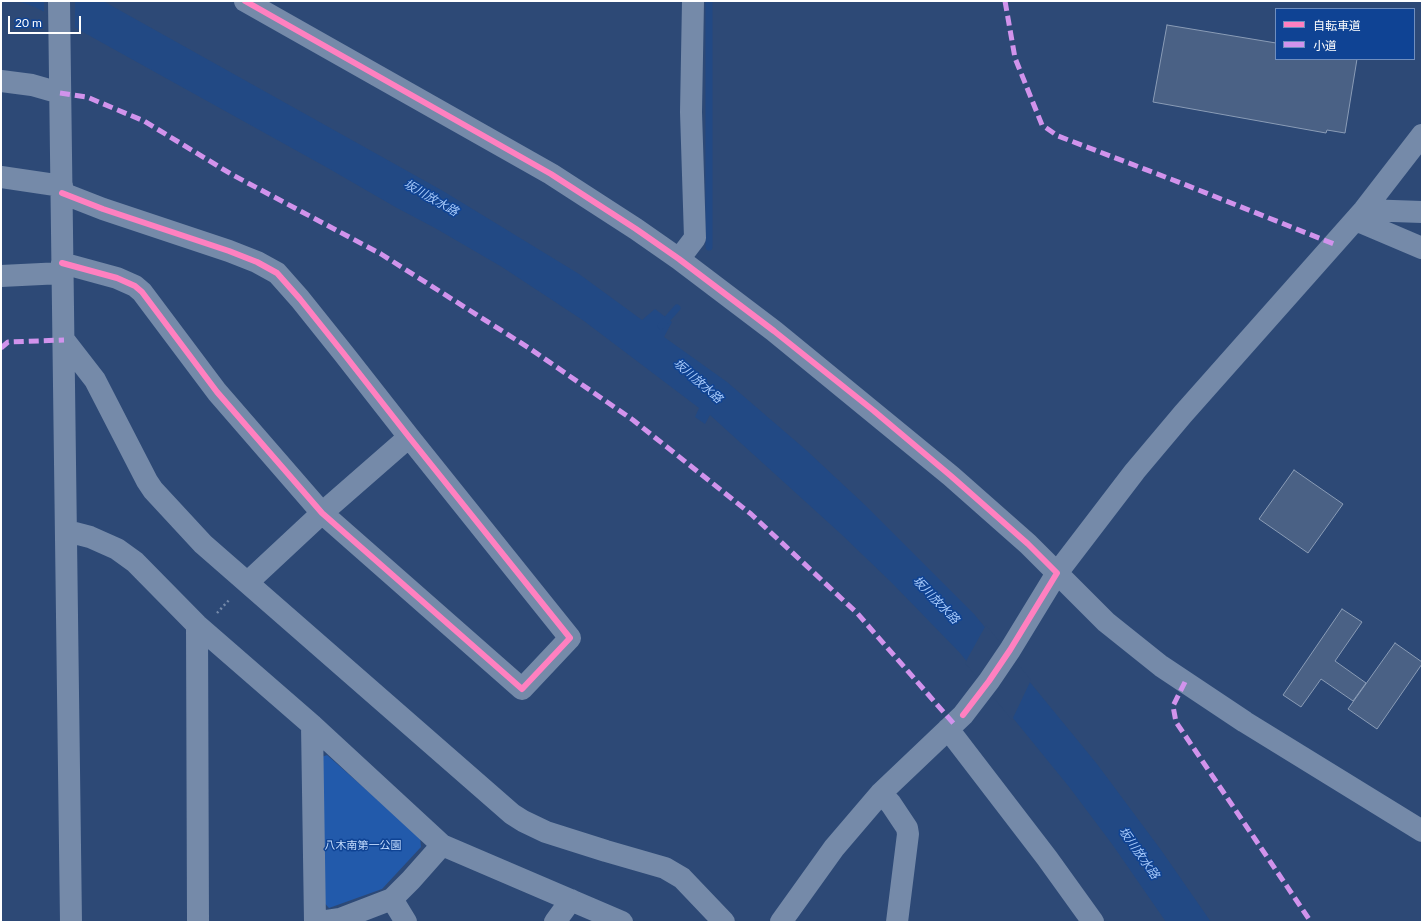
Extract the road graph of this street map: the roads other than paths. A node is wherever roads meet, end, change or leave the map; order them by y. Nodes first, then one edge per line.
1 (59, 1) edge
2 (245, 1) edge
3 (693, 1) edge
4 (1, 81) edge
5 (60, 93) junction
6 (1422, 135) edge
7 (1, 177) edge
8 (62, 189) junction
9 (1422, 212) edge
10 (1360, 215) junction
11 (1422, 248) edge
12 (679, 259) junction
13 (62, 268) junction
14 (1, 276) edge
15 (64, 340) junction
16 (409, 437) junction
17 (322, 513) junction
18 (67, 530) junction
19 (1057, 573) junction
20 (247, 582) junction
21 (199, 627) junction
22 (956, 722) junction
23 (312, 725) junction
24 (881, 793) junction
25 (1422, 832) edge
26 (442, 845) junction
27 (392, 899) junction
28 (571, 900) junction
29 (71, 922) edge
30 (198, 922) edge
31 (314, 922) edge
32 (320, 922) edge
33 (406, 922) edge
34 (555, 922) edge
35 (622, 922) edge
36 (724, 922) edge
37 (781, 922) edge
38 (897, 922) edge
39 (1092, 922) edge

1 - 5 street
2 - 12 street
3 - 12 street
4 - 5 street
5 - 8 street
6 - 10 street
7 - 8 street
8 - 13 street
8 - 16 street
9 - 10 street
10 - 11 street
10 - 19 street
12 - 19 street
13 - 14 street
13 - 15 street
13 - 17 street
15 - 18 street
15 - 20 street
16 - 17 street
16 - 17 street
17 - 20 street
18 - 21 street
18 - 29 street
19 - 22 street
19 - 25 street
20 - 36 street
21 - 23 street
21 - 30 street
22 - 24 street
22 - 39 street
23 - 26 street
23 - 31 street
24 - 37 street
24 - 38 street
26 - 27 street
26 - 28 street
27 - 32 street
27 - 33 street
28 - 34 street
28 - 35 street

